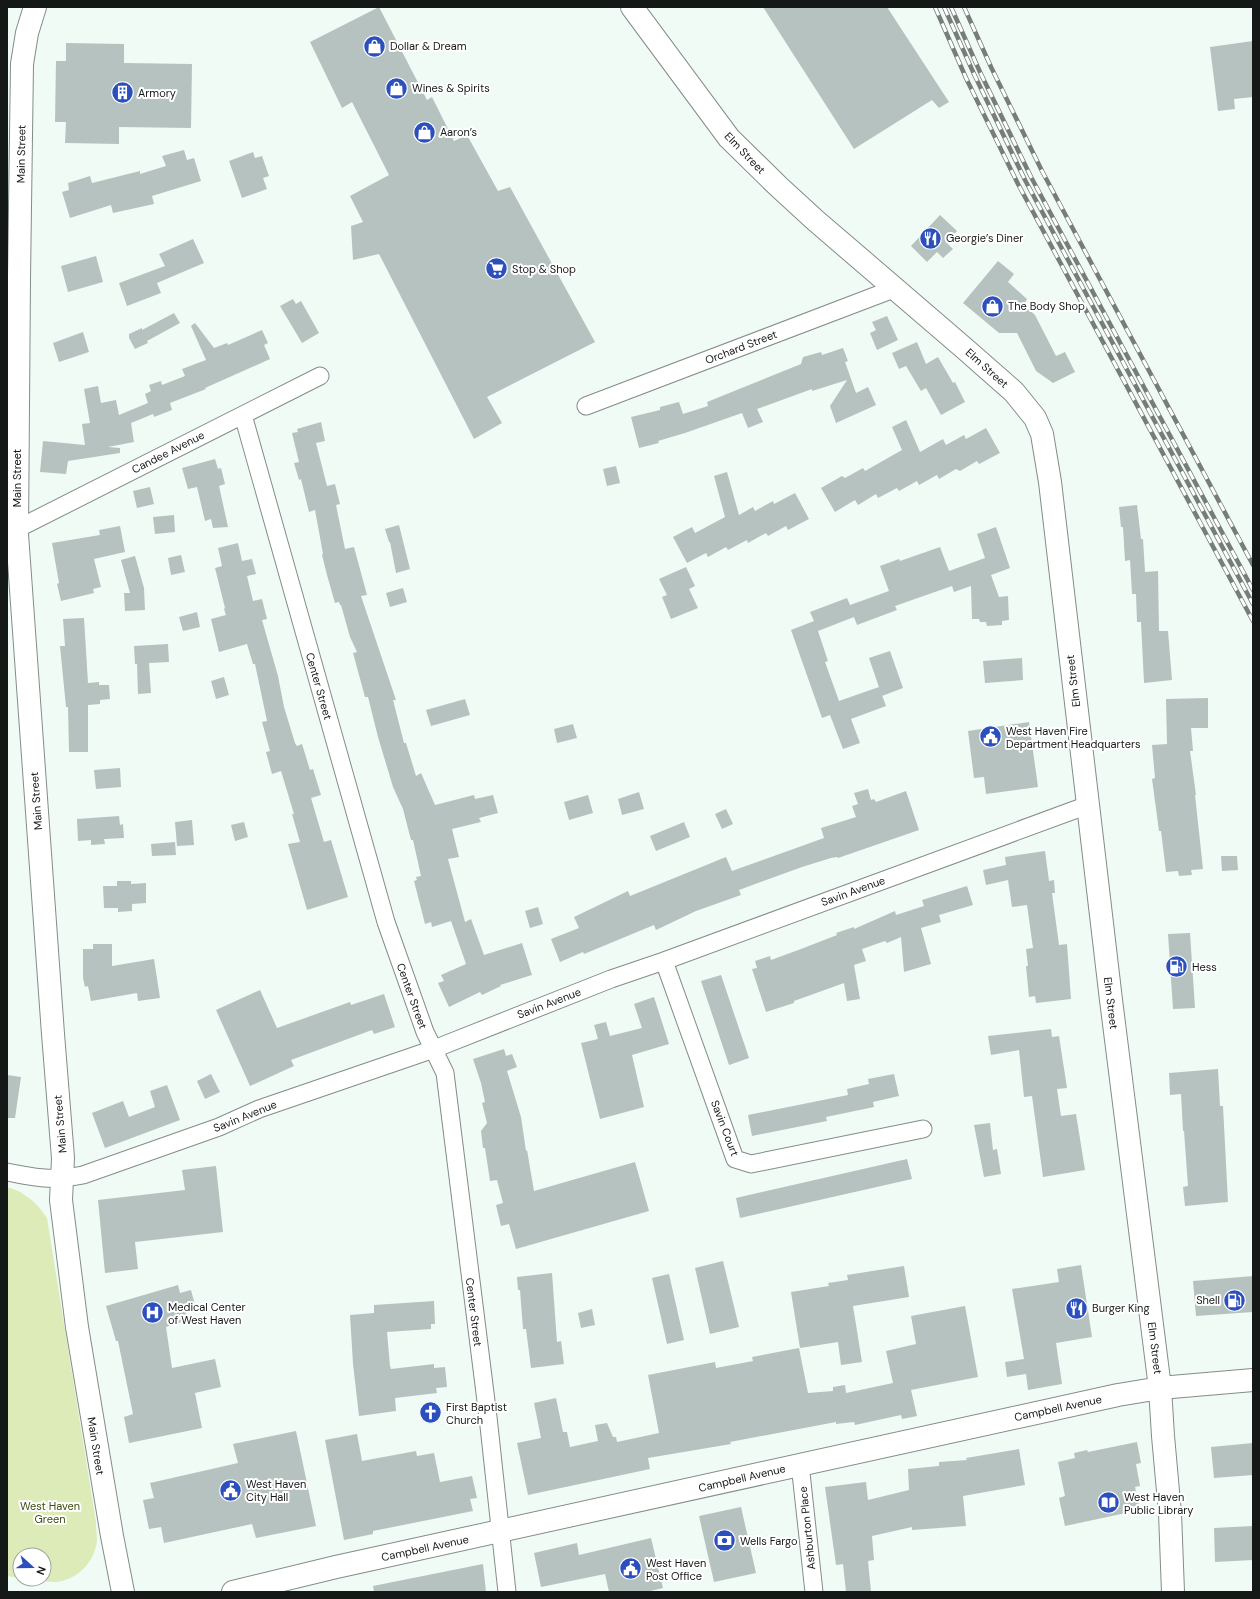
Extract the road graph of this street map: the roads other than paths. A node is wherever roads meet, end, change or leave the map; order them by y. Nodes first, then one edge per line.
1 (35, 7) edge
2 (632, 7) edge
3 (896, 288) junction
4 (320, 376) dead end
5 (586, 406) dead end
6 (243, 415) junction
7 (17, 528) junction
8 (1088, 805) junction
9 (664, 961) junction
10 (434, 1049) junction
11 (923, 1129) dead end
12 (7, 1172) edge
13 (62, 1179) junction
14 (1253, 1380) edge
15 (1160, 1388) junction
16 (800, 1464) junction
17 (501, 1532) junction
18 (123, 1592) edge
19 (233, 1592) edge
20 (507, 1592) edge
21 (814, 1592) edge
22 (1173, 1592) edge

1 - 7 main road, Main Street
2 - 3 main road, Elm Street
3 - 5 street, Orchard Street
3 - 8 main road, Elm Street
4 - 6 street, Candee Avenue
6 - 7 street, Candee Avenue
6 - 10 street, Center Street
7 - 13 main road, Main Street
8 - 9 street, Savin Avenue
8 - 15 main road, Elm Street
9 - 10 street, Savin Avenue
9 - 11 street, Savin Court
10 - 13 street, Savin Avenue
10 - 17 street, Center Street
12 - 13 street, Savin Avenue
13 - 18 main road, Main Street
14 - 15 main road, Campbell Avenue
15 - 16 main road, Campbell Avenue
15 - 22 main road, Elm Street
16 - 17 main road, Campbell Avenue
16 - 21 street, Ashburton Place
17 - 19 main road, Campbell Avenue
17 - 20 street, Center Street

